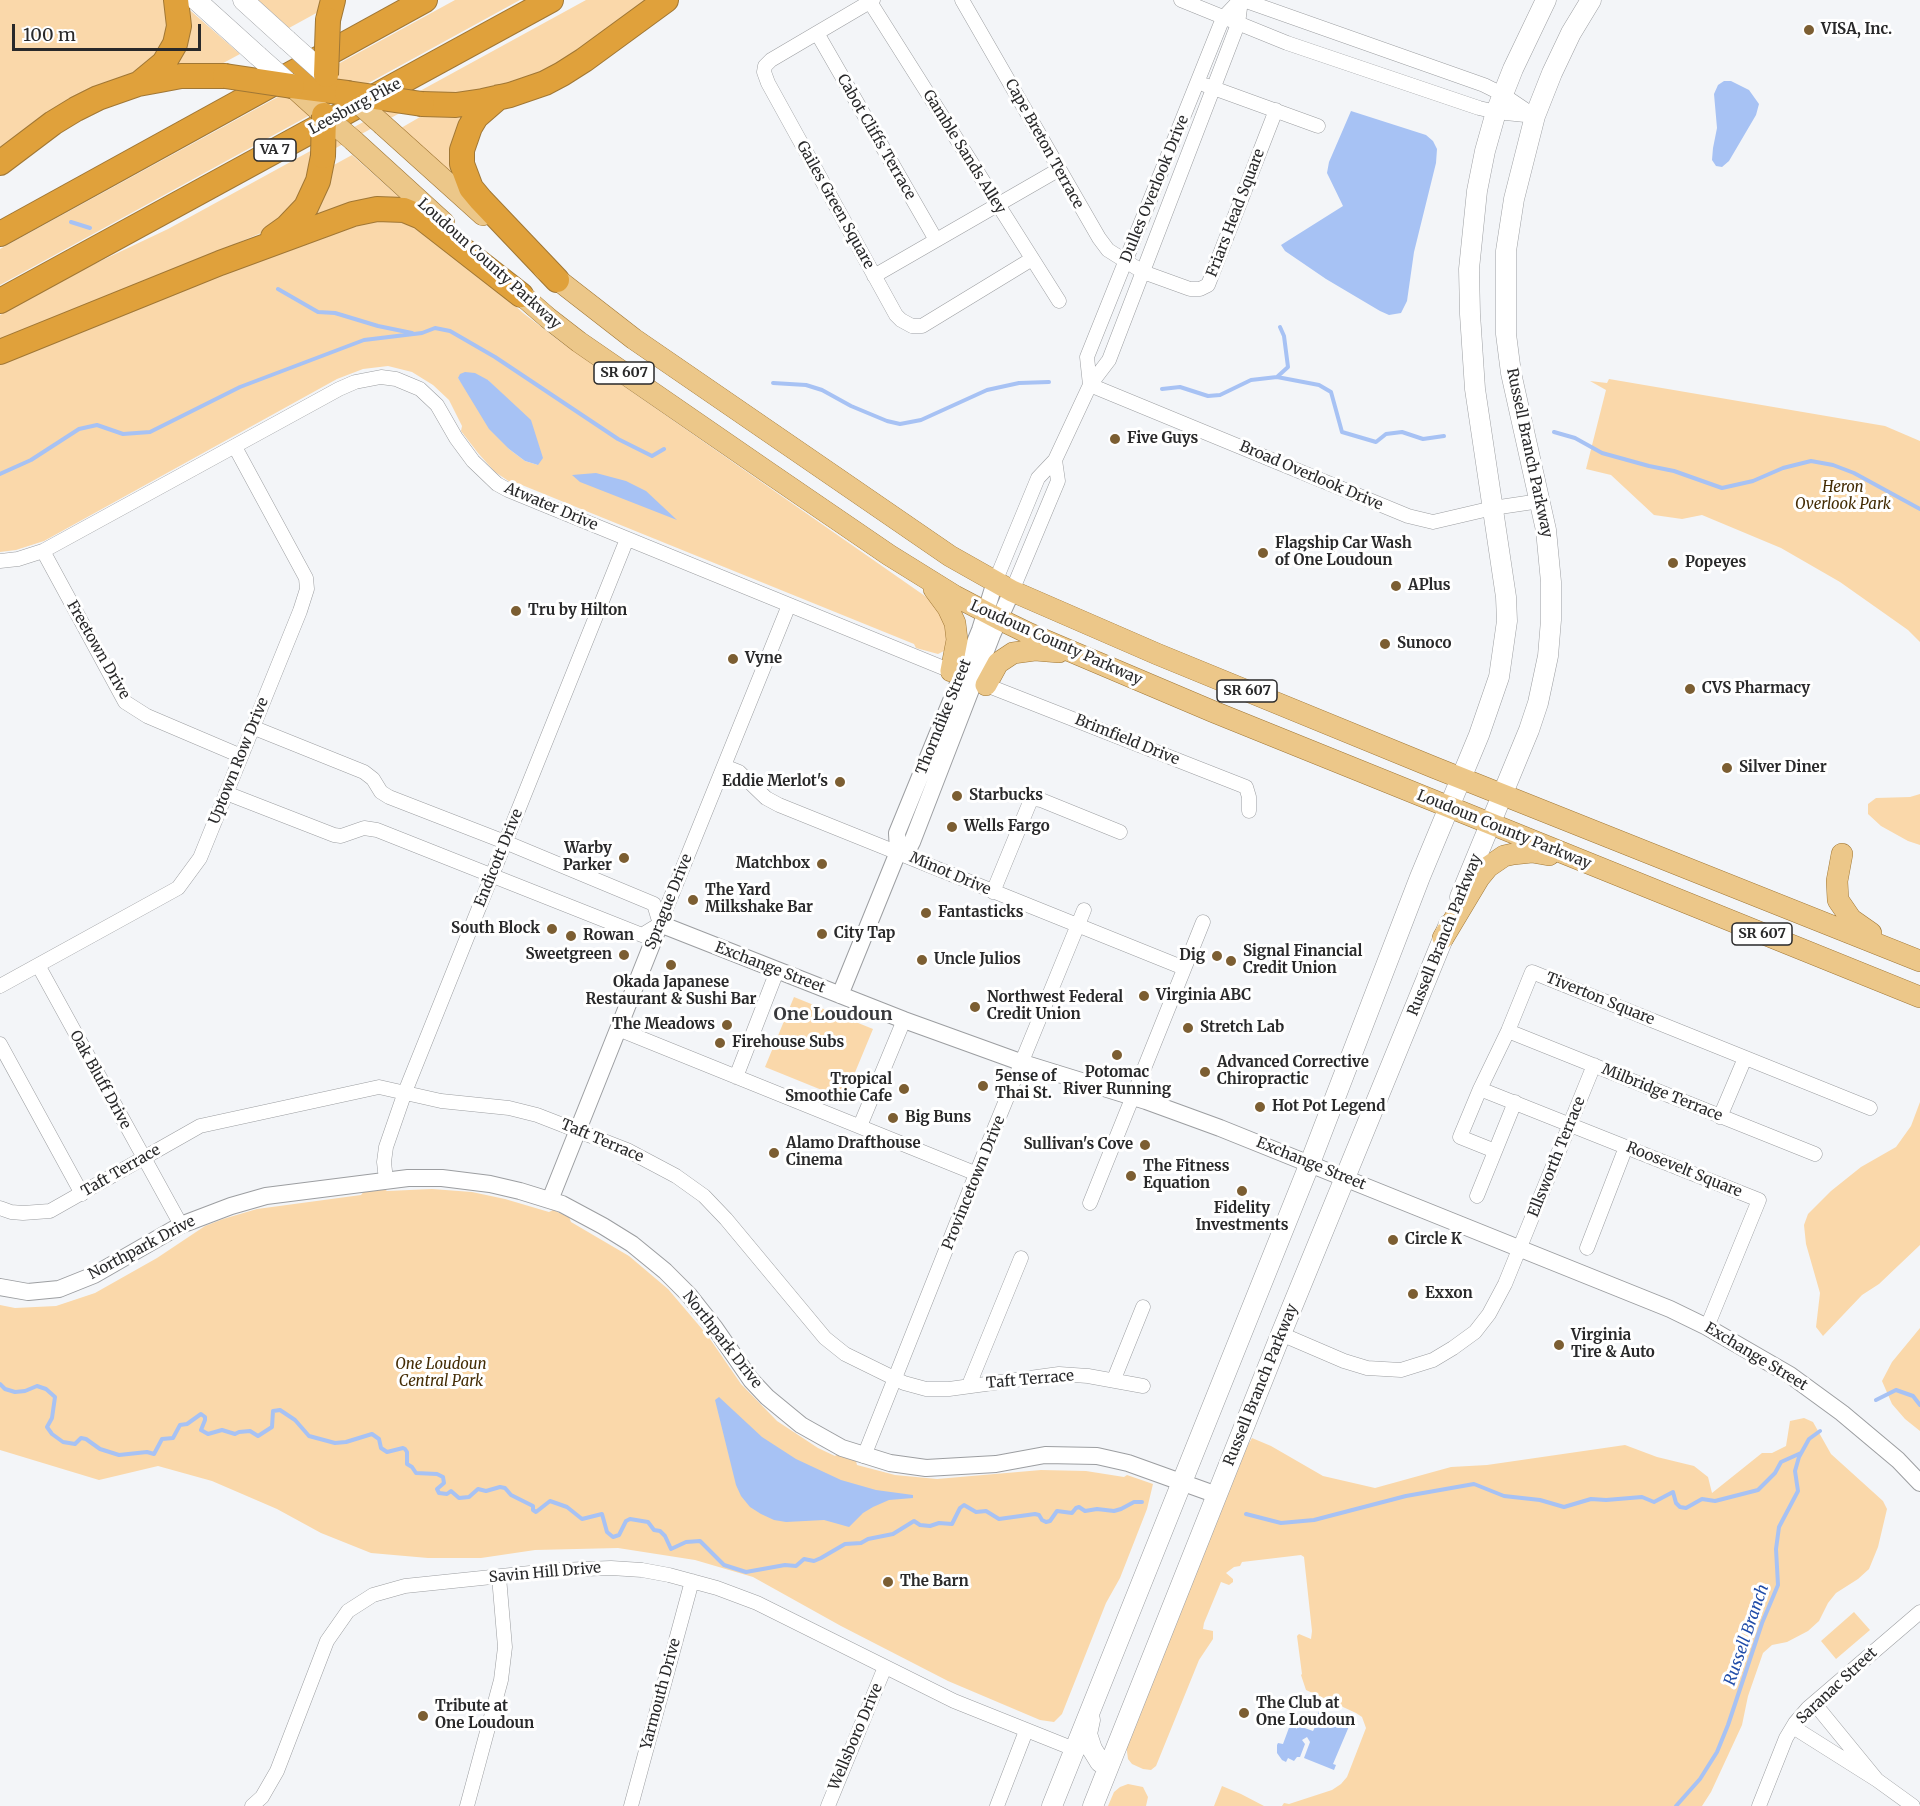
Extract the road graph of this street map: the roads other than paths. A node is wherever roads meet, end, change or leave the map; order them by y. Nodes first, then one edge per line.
1 (176, 0) edge
2 (196, 0) edge
3 (243, 0) edge
4 (425, 0) edge
5 (551, 0) edge
6 (666, 0) edge
7 (962, 0) edge
8 (1181, 0) edge
9 (1241, 0) edge
10 (1546, 0) edge
11 (1591, 0) edge
12 (872, 1) edge
13 (331, 10) edge
14 (1223, 18) junction
15 (1238, 24) junction
16 (817, 33) junction
17 (1362, 43) junction
18 (1353, 66) junction
19 (1198, 83) junction
20 (138, 84) junction
21 (292, 86) junction
22 (333, 86) junction
23 (1213, 88) junction
24 (499, 97) junction
25 (1499, 103) junction
26 (1276, 110) junction
27 (324, 115) junction
28 (1535, 116) junction
29 (1318, 126) dead end
30 (0, 163) edge
31 (1058, 170) junction
32 (998, 205) junction
33 (0, 234) edge
34 (936, 240) junction
35 (1032, 259) junction
36 (1125, 262) junction
37 (220, 263) junction
38 (1143, 272) junction
39 (874, 276) junction
40 (557, 280) junction
41 (521, 295) junction
42 (0, 301) edge
43 (1059, 301) dead end
44 (0, 352) edge
45 (1090, 385) junction
46 (235, 447) junction
47 (1055, 460) junction
48 (1540, 501) junction
49 (1493, 508) junction
50 (627, 539) junction
51 (43, 551) junction
52 (0, 561) edge
53 (919, 573) junction
54 (1003, 587) junction
55 (789, 604) junction
56 (992, 615) junction
57 (1077, 654) junction
58 (951, 671) junction
59 (986, 685) junction
60 (252, 727) junction
61 (942, 743) junction
62 (241, 756) junction
63 (724, 766) junction
64 (1461, 778) junction
65 (226, 793) junction
66 (1502, 794) junction
67 (1449, 807) junction
68 (1249, 811) dead end
69 (1490, 823) junction
70 (1120, 832) dead end
71 (505, 842) junction
72 (898, 852) junction
73 (1842, 854) dead end
74 (1604, 871) junction
75 (492, 875) junction
76 (993, 892) junction
77 (1084, 910) dead end
78 (1203, 922) dead end
79 (660, 924) junction
80 (1078, 926) junction
81 (1443, 938) junction
82 (1896, 951) junction
83 (1920, 961) edge
84 (38, 965) junction
85 (1184, 968) junction
86 (777, 971) junction
87 (0, 986) edge
88 (840, 995) junction
89 (1920, 997) edge
90 (904, 1020) junction
91 (618, 1029) junction
92 (1509, 1031) junction
93 (0, 1044) edge
94 (1744, 1058) junction
95 (1023, 1063) junction
96 (1594, 1065) junction
97 (736, 1077) junction
98 (1480, 1089) junction
99 (405, 1092) junction
100 (1133, 1097) junction
101 (1515, 1102) junction
102 (1870, 1108) dead end
103 (1720, 1117) junction
104 (1570, 1124) junction
105 (860, 1126) junction
106 (578, 1131) junction
107 (1626, 1147) junction
108 (1495, 1151) junction
109 (1815, 1154) dead end
110 (143, 1158) junction
111 (1310, 1163) junction
112 (977, 1173) junction
113 (1345, 1178) junction
114 (386, 1180) junction
115 (82, 1194) junction
116 (1477, 1196) dead end
117 (550, 1200) junction
118 (1090, 1203) dead end
119 (0, 1208) edge
120 (181, 1225) junction
121 (1587, 1248) dead end
122 (1520, 1249) junction
123 (1021, 1258) dead end
124 (0, 1287) edge
125 (1143, 1307) dead end
126 (1707, 1327) junction
127 (1281, 1334) junction
128 (895, 1378) junction
129 (1114, 1379) junction
130 (969, 1385) junction
131 (1143, 1386) dead end
132 (864, 1456) junction
133 (1182, 1481) junction
134 (1920, 1483) edge
135 (1217, 1495) junction
136 (499, 1577) junction
137 (692, 1581) junction
138 (1920, 1612) edge
139 (885, 1667) junction
140 (1814, 1703) junction
141 (1092, 1705) junction
142 (1792, 1727) junction
143 (1026, 1731) junction
144 (1074, 1749) junction
145 (1108, 1766) junction
146 (1877, 1780) junction
147 (261, 1803) edge
148 (467, 1806) edge
149 (631, 1806) edge
150 (828, 1806) edge
151 (997, 1806) edge
152 (1052, 1806) edge
153 (1093, 1806) edge
154 (1760, 1806) edge
155 (1913, 1806) edge

1 - 20 highway
2 - 21 main road, Loudoun County Parkway / SR 607, bridge
3 - 22 main road, Loudoun County Parkway / SR 607, bridge
4 - 33 highway
5 - 42 highway, Leesburg Pike / VA 7
6 - 24 highway
7 - 31 street, Cape Breton Terrace
8 - 14 street
9 - 14 street, Dulles Overlook Drive
9 - 15 street, Dulles Overlook Drive
9 - 17 street
10 - 25 main road
11 - 28 main road, Russell Branch Parkway
12 - 16 street, Gailes Green Square
12 - 32 street, Gamble Sands Alley
13 - 22 highway, bridge
14 - 15 street
14 - 19 street, Dulles Overlook Drive
15 - 18 street
15 - 23 street, Dulles Overlook Drive
16 - 34 street, Cabot Cliffs Terrace
16 - 39 street, Gailes Green Square
17 - 18 street
17 - 25 street
18 - 25 street
19 - 23 street
19 - 36 street, Dulles Overlook Drive
20 - 21 highway, bridge
20 - 30 highway
21 - 22 highway
21 - 27 main road, Loudoun County Parkway / SR 607
22 - 24 highway, bridge
22 - 27 highway
22 - 40 main road, Loudoun County Parkway / SR 607, bridge
23 - 26 street
23 - 38 street, Dulles Overlook Drive
24 - 40 highway
25 - 28 street
25 - 49 main road
26 - 29 street
26 - 38 street, Friars Head Square
27 - 37 highway, bridge
27 - 41 main road, Loudoun County Parkway / SR 607, bridge
28 - 48 main road, Russell Branch Parkway
31 - 32 street
31 - 36 street, Cape Breton Terrace
32 - 34 street
32 - 35 street, Gamble Sands Alley
34 - 39 street
35 - 39 street, Gailes Green Square
35 - 43 street, Gamble Sands Alley
36 - 38 street, Cape Breton Terrace
36 - 45 street, Dulles Overlook Drive
37 - 41 highway
37 - 44 highway
38 - 45 street, Dulles Overlook Drive
40 - 54 main road, Loudoun County Parkway / SR 607
41 - 53 main road, Loudoun County Parkway / SR 607
45 - 47 street, Dulles Overlook Drive
45 - 49 street, Broad Overlook Drive
46 - 50 street, Atwater Drive
46 - 51 street, Atwater Drive
46 - 60 street, Uptown Row Drive
47 - 54 street, Dulles Overlook Drive
47 - 54 street, Dulles Overlook Drive
48 - 49 street, Broad Overlook Drive
48 - 66 main road, Russell Branch Parkway
49 - 64 main road
50 - 55 street, Atwater Drive
50 - 71 street, Endicott Drive
51 - 52 street, Atwater Drive
51 - 62 street, Freetown Drive
53 - 56 main road, Loudoun County Parkway / SR 607
53 - 58 main road
54 - 56 street, Thorndike Street
54 - 64 main road, Loudoun County Parkway / SR 607
55 - 58 street, Atwater Drive
55 - 63 street, Sprague Drive
56 - 57 main road, Loudoun County Parkway / SR 607
56 - 61 street, Thorndike Street
57 - 59 main road
57 - 67 main road, Loudoun County Parkway / SR 607
58 - 61 street
59 - 61 street
59 - 68 street, Brimfield Drive
60 - 62 street, Uptown Row Drive
60 - 71 street
61 - 72 street, Thorndike Street
62 - 65 street, Uptown Row Drive
63 - 72 street, Minot Drive
63 - 79 street, Sprague Drive
64 - 66 main road, Loudoun County Parkway / SR 607
64 - 67 main road
65 - 75 street
65 - 84 street, Uptown Row Drive
66 - 69 main road, Russell Branch Parkway
66 - 82 main road, Loudoun County Parkway / SR 607
67 - 69 main road, Loudoun County Parkway / SR 607
67 - 111 main road
69 - 74 main road, Loudoun County Parkway / SR 607
69 - 81 main road, Russell Branch Parkway
70 - 76 street
71 - 75 street, Endicott Drive
71 - 79 street
72 - 76 street, Minot Drive
72 - 88 street, Thorndike Street
73 - 82 main road
74 - 81 main road
74 - 89 main road, Loudoun County Parkway / SR 607
75 - 79 street
75 - 99 street, Endicott Drive
76 - 80 street, Minot Drive
77 - 80 street, Provincetown Drive
78 - 85 street
79 - 86 street, Exchange Street
79 - 91 street, Sprague Drive
80 - 85 street, Minot Drive
80 - 95 street, Provincetown Drive
81 - 113 main road, Russell Branch Parkway
82 - 83 main road, Loudoun County Parkway / SR 607
84 - 87 street, Uptown Row Drive
84 - 110 street, Oak Bluff Drive
85 - 100 street
86 - 88 street, Exchange Street
86 - 97 street
88 - 90 street, Exchange Street
90 - 95 street, Exchange Street
90 - 105 street
91 - 97 street
91 - 106 street, Sprague Drive
92 - 94 street, Tiverton Square
92 - 96 street, Milbridge Terrace
92 - 98 street, Tiverton Square
93 - 115 street
94 - 102 street, Tiverton Square
94 - 103 street
95 - 100 street, Exchange Street
95 - 112 street, Provincetown Drive
96 - 103 street, Milbridge Terrace
96 - 104 street, Ellsworth Terrace
97 - 105 street
98 - 101 street, Roosevelt Square
98 - 108 street, Tiverton Square
99 - 106 street, Taft Terrace
99 - 110 street, Taft Terrace
99 - 114 street, Endicott Drive
100 - 111 street, Exchange Street
100 - 118 street
101 - 104 street, Roosevelt Square
101 - 108 street
103 - 109 street, Milbridge Terrace
104 - 107 street, Roosevelt Square
104 - 122 street, Ellsworth Terrace
105 - 112 street
106 - 117 street, Sprague Drive
106 - 128 street, Taft Terrace
107 - 121 street
107 - 126 street, Roosevelt Square
108 - 116 street
110 - 115 street, Taft Terrace
110 - 120 street, Oak Bluff Drive
111 - 113 street, Exchange Street
111 - 133 main road
112 - 128 street, Provincetown Drive
113 - 122 street, Exchange Street
113 - 127 main road, Russell Branch Parkway
114 - 117 street, Northpark Drive
114 - 120 street, Northpark Drive
115 - 119 street, Taft Terrace
117 - 132 street, Northpark Drive
120 - 124 street, Northpark Drive
122 - 126 street, Exchange Street
122 - 127 street, Ellsworth Terrace
123 - 130 street
125 - 129 street
126 - 134 street, Exchange Street
127 - 135 main road, Russell Branch Parkway
128 - 130 street, Taft Terrace
128 - 132 street, Provincetown Drive
129 - 130 street, Taft Terrace
129 - 131 street, Taft Terrace
132 - 133 street, Northpark Drive
133 - 135 street, Northpark Drive
133 - 141 main road
135 - 145 main road, Russell Branch Parkway
136 - 137 street, Savin Hill Drive
136 - 147 street, Savin Hill Drive
136 - 148 street
137 - 139 street, Savin Hill Drive
137 - 149 street, Yarmouth Drive
138 - 140 street, Saranac Street
139 - 143 street, Savin Hill Drive
139 - 150 street, Wellsboro Drive
140 - 142 street, Saranac Street
140 - 146 street
141 - 144 main road
141 - 145 main road
142 - 146 street
142 - 154 street, Saranac Street
143 - 144 street, Savin Hill Drive
143 - 151 street
144 - 152 main road
145 - 153 main road, Russell Branch Parkway
146 - 155 street

